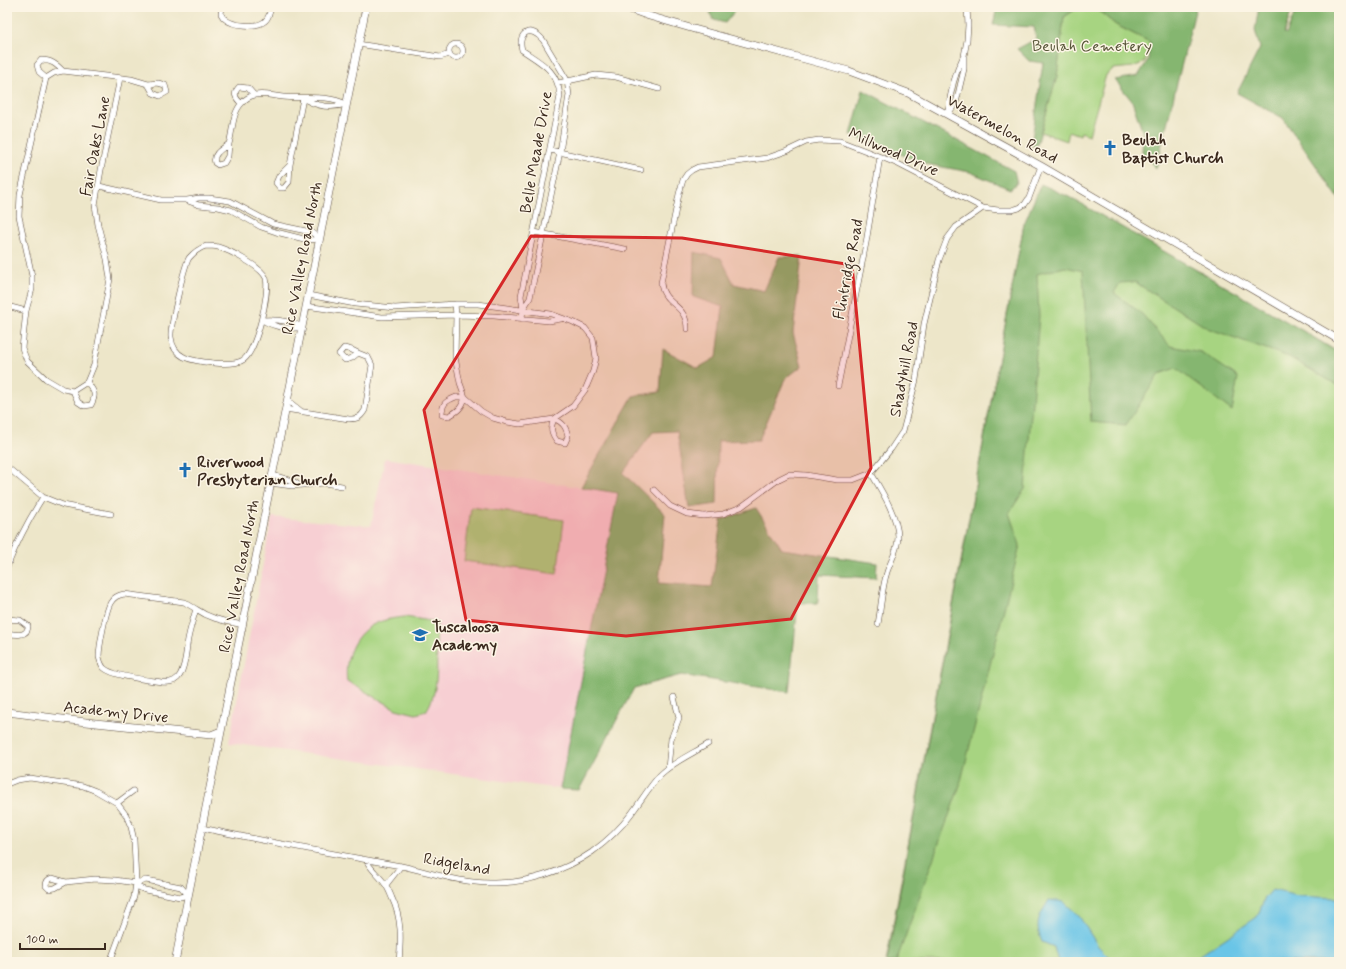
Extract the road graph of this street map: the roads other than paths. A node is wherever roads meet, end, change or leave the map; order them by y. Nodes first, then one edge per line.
1 (222, 7) edge
2 (271, 7) edge
3 (366, 7) edge
4 (624, 7) edge
5 (968, 7) edge
6 (358, 44) junction
7 (450, 54) dead end
8 (63, 71) junction
9 (46, 78) junction
10 (120, 78) junction
11 (567, 80) junction
12 (558, 83) junction
13 (148, 84) dead end
14 (660, 89) dead end
15 (254, 95) junction
16 (303, 98) junction
17 (242, 103) junction
18 (346, 104) junction
19 (948, 114) junction
20 (229, 144) dead end
21 (550, 150) junction
22 (560, 152) junction
23 (880, 157) junction
24 (290, 165) dead end
25 (1041, 166) junction
26 (641, 170) dead end
27 (99, 186) junction
28 (187, 200) junction
29 (983, 208) junction
30 (534, 232) junction
31 (543, 233) junction
32 (320, 239) junction
33 (625, 249) dead end
34 (308, 295) junction
35 (455, 304) junction
36 (7, 306) edge
37 (306, 306) junction
38 (523, 309) junction
39 (26, 311) junction
40 (456, 315) junction
41 (522, 319) junction
42 (562, 319) junction
43 (262, 320) junction
44 (302, 326) junction
45 (687, 329) dead end
46 (1339, 340) edge
47 (358, 353) dead end
48 (87, 382) junction
49 (838, 386) dead end
50 (73, 391) junction
51 (465, 397) junction
52 (286, 400) junction
53 (284, 409) junction
54 (302, 411) junction
55 (554, 419) junction
56 (7, 467) edge
57 (871, 472) junction
58 (272, 475) junction
59 (270, 483) junction
60 (300, 485) junction
61 (342, 486) dead end
62 (654, 490) dead end
63 (43, 496) junction
64 (111, 514) dead end
65 (7, 567) edge
66 (196, 609) junction
67 (7, 619) edge
68 (878, 624) dead end
69 (242, 626) junction
70 (7, 633) edge
71 (674, 697) dead end
72 (7, 712) edge
73 (221, 732) junction
74 (708, 744) dead end
75 (668, 768) junction
76 (7, 784) edge
77 (133, 791) dead end
78 (117, 803) junction
79 (202, 828) junction
80 (366, 860) junction
81 (400, 866) junction
82 (66, 882) dead end
83 (136, 883) junction
84 (386, 885) junction
85 (188, 895) junction
86 (110, 962) edge
87 (175, 962) edge
88 (399, 962) edge

1 - 2 street
3 - 6 street, Rice Valley Road North
4 - 19 street, Watermelon Road
5 - 19 street
6 - 7 street
6 - 18 street, Rice Valley Road North
8 - 9 street
8 - 9 street
8 - 10 street
9 - 39 street
10 - 13 street
10 - 27 street, Fair Oaks Lane
11 - 12 street
11 - 12 street, Belle Meade Drive
11 - 14 street
11 - 22 street, Belle Meade Drive
12 - 21 street, Belle Meade Drive
15 - 16 street
15 - 17 street
15 - 17 street
16 - 18 street
16 - 24 street
17 - 20 street
18 - 32 street, Rice Valley Road North
19 - 25 street, Watermelon Road
21 - 22 street
21 - 30 street, Belle Meade Drive
22 - 26 street
22 - 31 street, Belle Meade Drive
23 - 29 street, Millwood Drive
23 - 45 street, Millwood Drive
23 - 49 street, Flintridge Road
25 - 29 street, Millwood Drive
25 - 46 street, Watermelon Road
27 - 28 street
27 - 48 street, Fair Oaks Lane
28 - 32 street
28 - 32 street
29 - 57 street, Shadyhill Road
30 - 31 street
30 - 38 street, Belle Meade Drive
31 - 33 street
31 - 38 street, Belle Meade Drive
32 - 34 street, Rice Valley Road North
34 - 35 street
34 - 37 street, Rice Valley Road North
35 - 38 street
35 - 40 street
36 - 39 street
37 - 40 street
37 - 44 street, Rice Valley Road North
38 - 41 street, Belle Meade Drive
38 - 42 street
39 - 50 street
40 - 41 street
40 - 51 street
41 - 42 street
42 - 55 street
43 - 43 street
43 - 44 street
44 - 52 street, Rice Valley Road North
47 - 54 street
48 - 50 street
48 - 50 street
51 - 51 street
51 - 55 street
52 - 53 street, Rice Valley Road North
52 - 54 street
53 - 54 street
53 - 58 street, Rice Valley Road North
55 - 55 street
56 - 63 street
57 - 62 street, Shadyhill Road
57 - 68 street
58 - 59 street, Rice Valley Road North
58 - 60 street
59 - 60 street
59 - 69 street, Rice Valley Road North
60 - 61 street
63 - 64 street
63 - 65 street
66 - 66 street
66 - 69 street
67 - 70 street
69 - 73 street, Rice Valley Road North
71 - 75 street
72 - 73 street, Academy Drive
73 - 79 street, Rice Valley Road North
74 - 75 street, Ridgeland
75 - 81 street, Ridgeland
76 - 78 street
77 - 78 street
78 - 83 street
79 - 80 street, Ridgeland
79 - 85 street, Rice Valley Road North
80 - 81 street, Ridgeland
80 - 84 street
81 - 84 street
82 - 83 street
83 - 85 street
83 - 85 street
83 - 86 street
84 - 88 street
85 - 87 street, Rice Valley Road North

